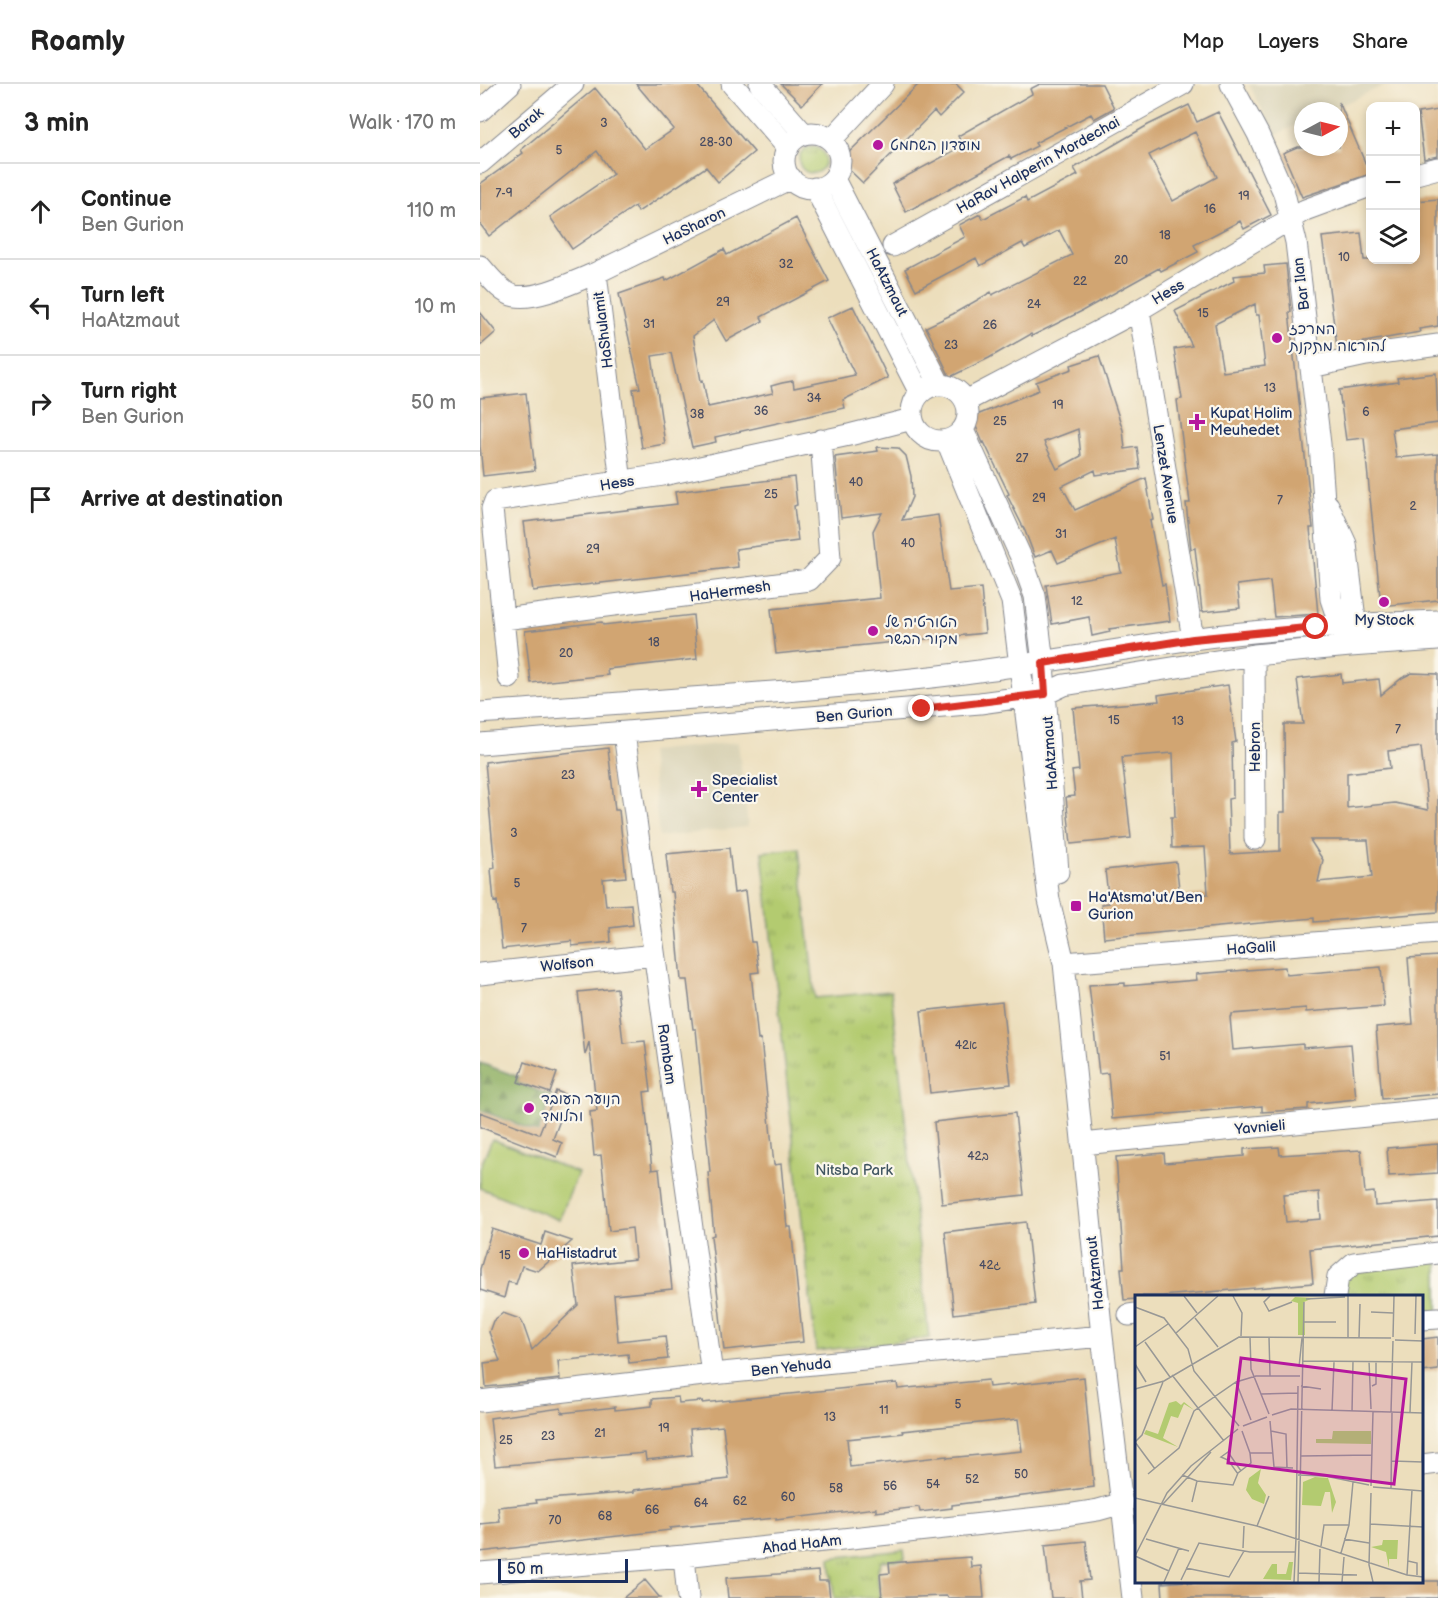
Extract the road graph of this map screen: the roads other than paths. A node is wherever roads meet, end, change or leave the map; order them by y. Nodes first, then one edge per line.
1 (510, 84) edge
2 (573, 84) edge
3 (732, 84) edge
4 (760, 84) edge
5 (883, 84) edge
6 (1183, 84) edge
7 (1231, 84) edge
8 (480, 111) edge
9 (804, 134) junction
10 (831, 140) junction
11 (788, 148) junction
12 (480, 163) edge
13 (1438, 168) edge
14 (1420, 173) edge
15 (791, 178) junction
16 (824, 184) junction
17 (1366, 188) edge
18 (1290, 219) junction
19 (893, 246) dead end
20 (480, 266) edge
21 (596, 273) junction
22 (1139, 310) junction
23 (1438, 345) edge
24 (1311, 366) junction
25 (940, 385) junction
26 (920, 393) junction
27 (966, 401) junction
28 (912, 419) junction
29 (955, 435) junction
30 (821, 440) junction
31 (621, 483) junction
32 (504, 619) junction
33 (1438, 621) edge
34 (1348, 633) junction
35 (1193, 639) junction
36 (1438, 640) edge
37 (1254, 655) junction
38 (1043, 663) junction
39 (1020, 665) junction
40 (509, 678) dead end
41 (1045, 694) junction
42 (1023, 697) junction
43 (480, 713) edge
44 (624, 733) junction
45 (480, 744) edge
46 (1255, 839) dead end
47 (1438, 933) edge
48 (654, 955) junction
49 (1063, 955) junction
50 (480, 974) edge
51 (1438, 1109) edge
52 (1082, 1144) junction
53 (1438, 1253) edge
54 (1331, 1295) edge
55 (1438, 1318) edge
56 (1423, 1319) edge
57 (1102, 1336) junction
58 (712, 1374) junction
59 (480, 1401) edge
60 (1438, 1463) edge
61 (1423, 1465) edge
62 (1127, 1497) edge
63 (684, 1556) junction
64 (480, 1573) edge
65 (688, 1598) edge
66 (1133, 1598) edge

1 - 8 street
2 - 12 street, Barak
3 - 11 street
4 - 9 street
5 - 10 street
6 - 19 street, HaRav Halperin Mordechai
7 - 18 street, Bar Ilan
9 - 10 street
9 - 11 street
10 - 16 street
11 - 15 street
13 - 14 street
15 - 16 street
15 - 21 street, HaSharon
16 - 25 street, HaAtzmaut
16 - 26 street, HaAtzmaut
17 - 18 street, Hess
18 - 22 street, Hess
18 - 24 street, Bar Ilan
20 - 21 street, HaShulamit
21 - 31 street, HaShulamit
22 - 27 street, Hess
22 - 35 street, Lenzet Avenue
23 - 24 street
24 - 34 street, Bar Ilan
25 - 26 street
25 - 27 street
26 - 28 street
27 - 29 street
28 - 29 street
28 - 30 street, Hess
29 - 38 street, HaAtzmaut
29 - 39 street, HaAtzmaut
30 - 31 street, Hess
30 - 32 street, HaHermesh
31 - 32 street, Hess
32 - 40 street, Hess
33 - 34 street, Ben Gurion
34 - 35 street, Ben Gurion
34 - 36 street, Ben Gurion
34 - 37 street, Ben Gurion
35 - 38 street, Ben Gurion
37 - 41 street, Ben Gurion
37 - 46 street, Hebron
38 - 39 street, Ben Gurion
38 - 41 street, HaAtzmaut
39 - 42 street, HaAtzmaut
39 - 43 street, Ben Gurion
41 - 42 street, Ben Gurion
41 - 49 street, HaAtzmaut
42 - 44 street, Ben Gurion
42 - 49 street, HaAtzmaut
44 - 45 street, Ben Gurion
44 - 48 street, Rambam
47 - 49 street, HaGalil
48 - 50 street, Wolfson
48 - 58 street, Rambam
49 - 52 street, HaAtzmaut
51 - 52 street, Yavnieli
52 - 57 street, HaAtzmaut
53 - 54 street
55 - 56 street
57 - 58 street, Ben Yehuda
57 - 62 street, HaAtzmaut
58 - 59 street, Ben Yehuda
60 - 61 street
62 - 63 street, Ahad HaAm
62 - 66 street, HaAtzmaut
63 - 64 street, Ahad HaAm
63 - 65 street

